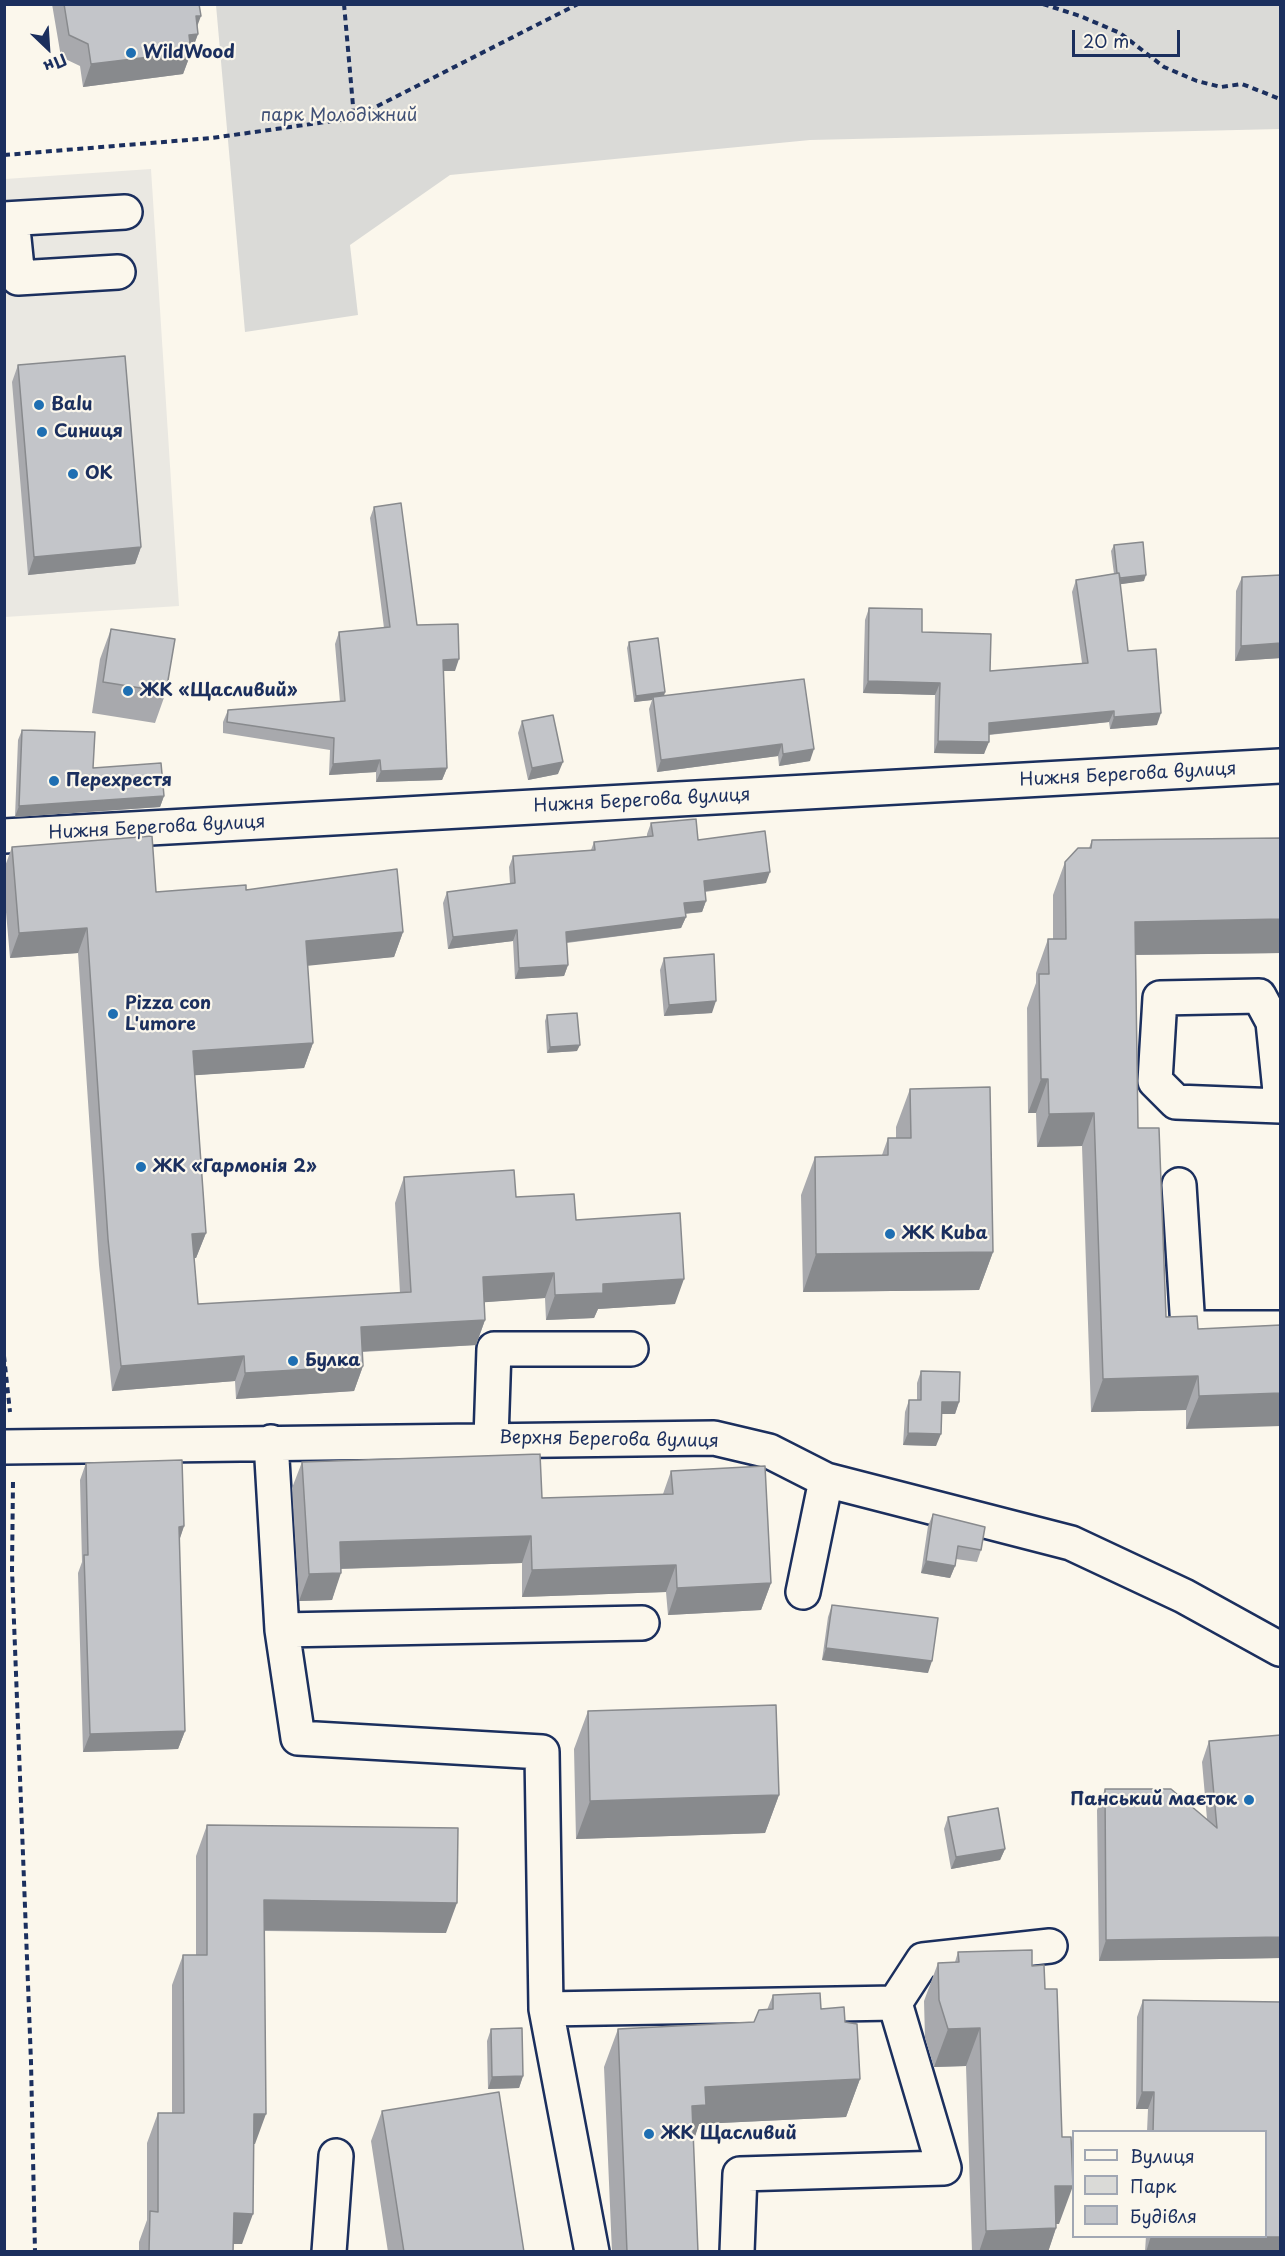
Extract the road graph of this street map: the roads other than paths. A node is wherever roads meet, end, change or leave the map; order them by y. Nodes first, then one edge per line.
1 (125, 212) dead end
2 (8, 219) edge
3 (118, 272) dead end
4 (1281, 766) edge
5 (4, 836) edge
6 (1281, 1091) edge
7 (1281, 1106) edge
8 (1179, 1185) dead end
9 (1281, 1329) edge
10 (631, 1349) dead end
11 (491, 1439) junction
12 (271, 1442) junction
13 (9, 1447) edge
14 (826, 1480) junction
15 (803, 1592) dead end
16 (642, 1623) dead end
17 (282, 1630) junction
18 (1281, 1649) edge
19 (1050, 1946) dead end
20 (895, 2003) junction
21 (546, 2009) junction
22 (336, 2156) dead end
23 (329, 2252) edge
24 (592, 2252) edge
25 (737, 2252) edge

1 - 2 street
2 - 3 street
4 - 5 street, Нижня Берегова вулиця
6 - 7 street
8 - 9 street
10 - 11 street
11 - 12 street, Верхня Берегова вулиця
11 - 14 street, Верхня Берегова вулиця
12 - 13 street, Верхня Берегова вулиця
12 - 17 street
14 - 15 street
14 - 18 street, Верхня Берегова вулиця
16 - 17 street
17 - 21 street
19 - 20 street
20 - 21 street
20 - 25 street
21 - 24 street
22 - 23 street

